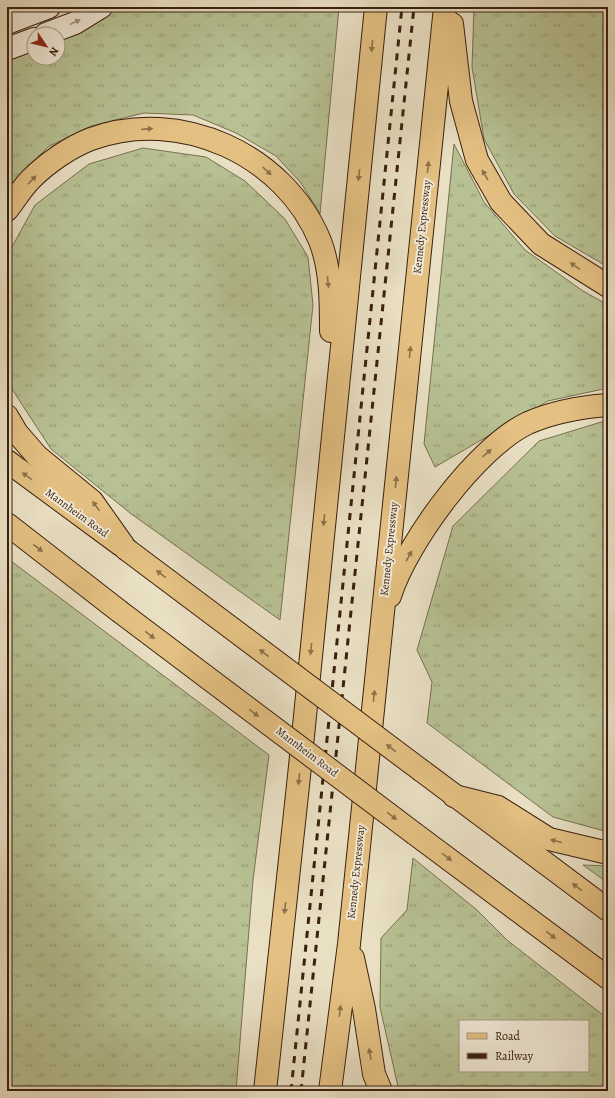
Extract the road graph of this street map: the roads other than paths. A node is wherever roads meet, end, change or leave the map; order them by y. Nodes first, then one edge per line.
1 (49, 7) edge
2 (101, 7) edge
3 (376, 7) edge
4 (445, 7) edge
5 (450, 7) edge
6 (7, 23) edge
7 (66, 27) edge
8 (26, 42) edge
9 (7, 49) edge
10 (7, 210) edge
11 (608, 286) edge
12 (608, 404) edge
13 (7, 416) edge
14 (7, 462) edge
15 (328, 481) junction
16 (7, 524) edge
17 (126, 549) junction
18 (380, 632) junction
19 (454, 796) junction
20 (608, 853) edge
21 (608, 910) edge
22 (349, 944) junction
23 (608, 978) edge
24 (265, 1091) edge
25 (330, 1091) edge
26 (381, 1091) edge

1 - 6 street
7 -> 2 street
3 -> 15 main road
18 -> 4 main road, Kennedy Expressway
11 -> 5 main road
8 - 9 street
10 -> 15 main road
18 -> 12 main road
17 -> 13 main road
17 -> 14 main road, Mannheim Road
15 -> 24 main road
16 -> 23 main road, Mannheim Road, bridge
19 -> 17 main road, Mannheim Road, bridge
22 -> 18 main road, Kennedy Expressway
20 -> 19 main road
21 -> 19 main road, Mannheim Road
25 -> 22 main road, Kennedy Expressway
26 -> 22 main road

